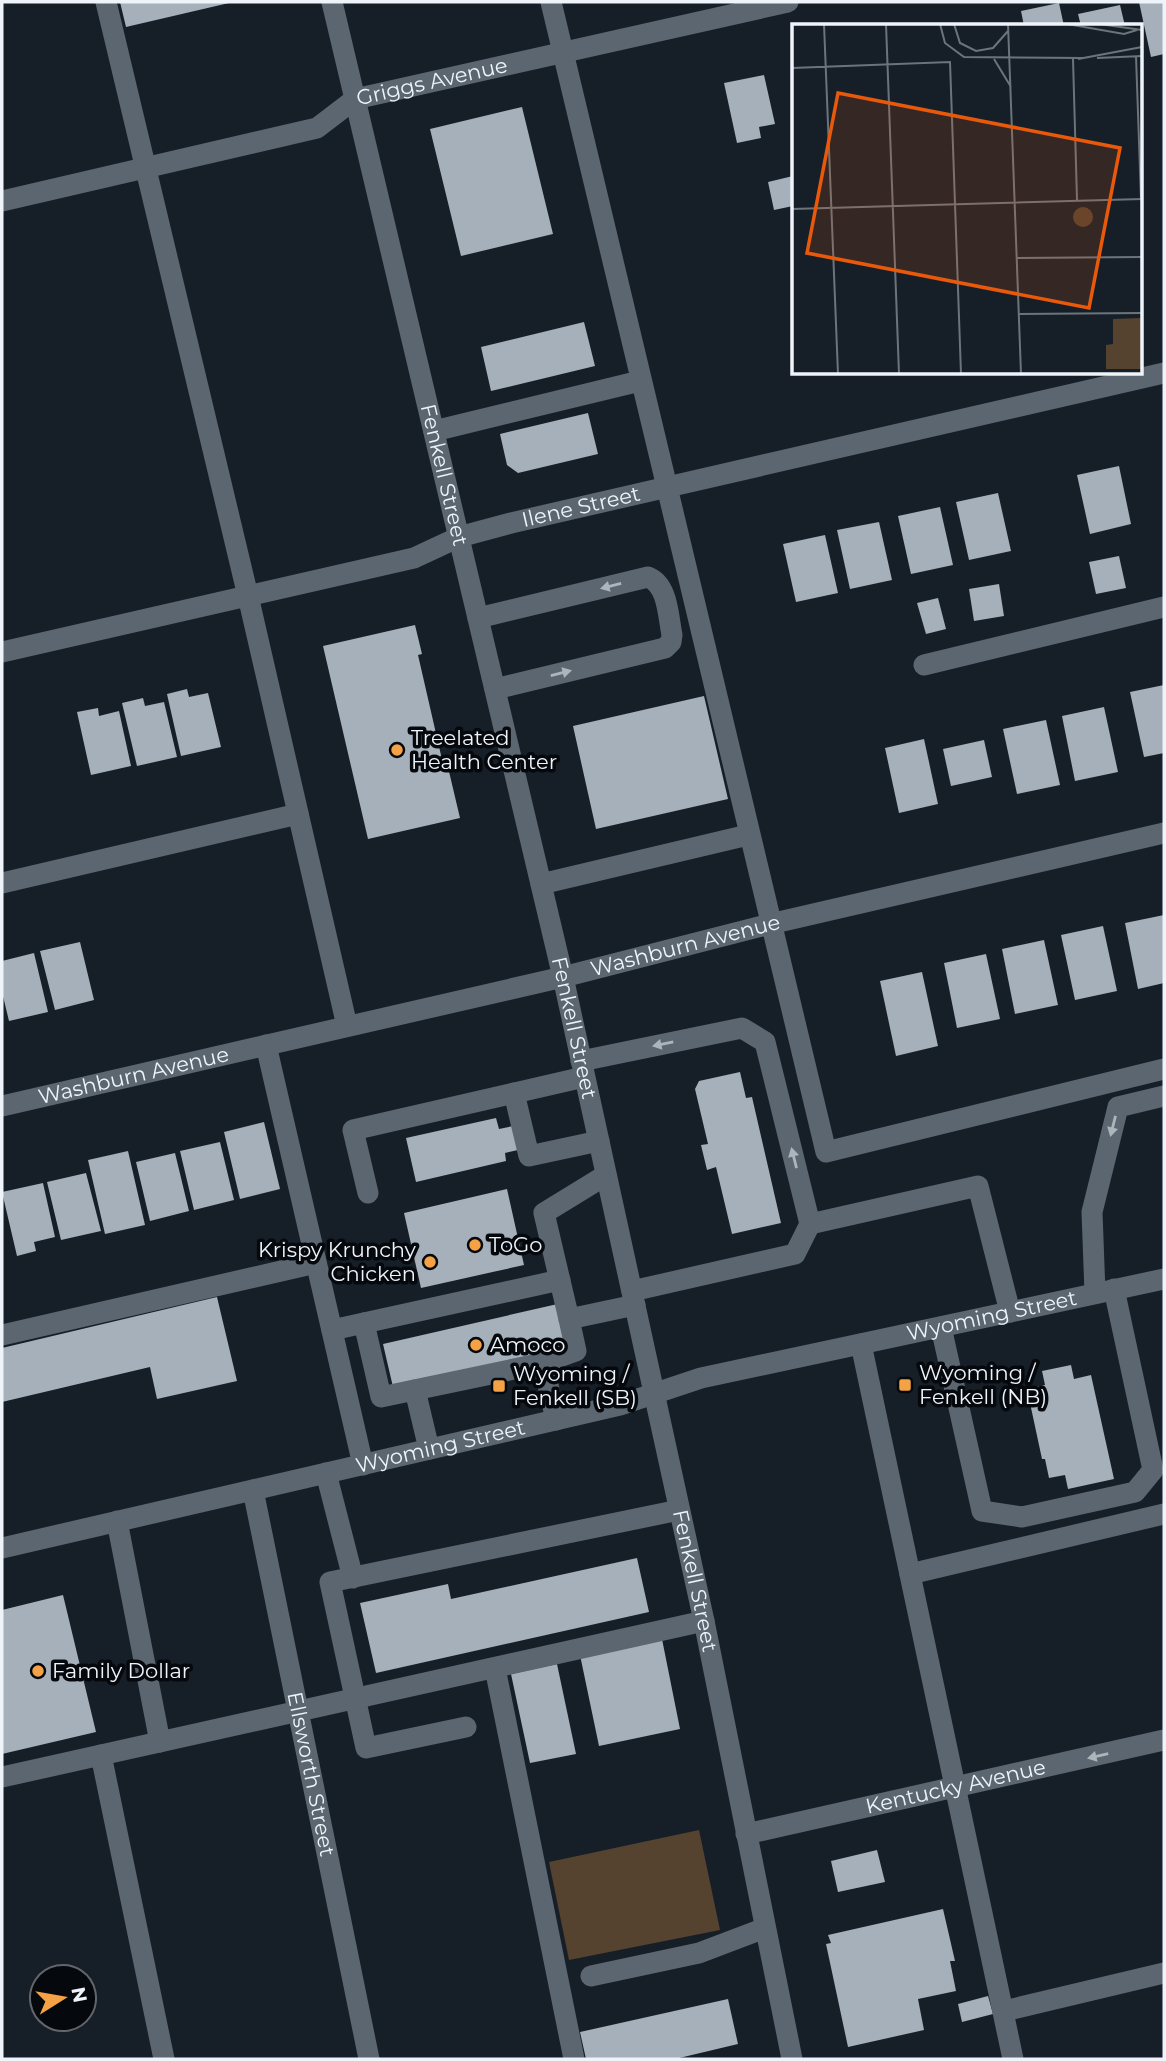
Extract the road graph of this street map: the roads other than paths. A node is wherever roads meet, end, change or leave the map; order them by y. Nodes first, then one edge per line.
1 (106, 2) edge
2 (332, 2) edge
3 (551, 2) edge
4 (788, 2) edge
5 (563, 52) junction
6 (355, 99) junction
7 (147, 167) junction
8 (2, 201) edge
9 (1164, 373) edge
10 (640, 381) junction
11 (434, 431) junction
12 (665, 487) junction
13 (459, 537) junction
14 (248, 596) junction
15 (1164, 607) edge
16 (478, 618) junction
17 (2, 652) edge
18 (924, 665) dead end
19 (495, 689) junction
20 (298, 814) junction
21 (1164, 834) edge
22 (748, 835) junction
23 (2, 883) edge
24 (541, 884) junction
25 (770, 924) junction
26 (563, 976) junction
27 (347, 1027) junction
28 (266, 1045) junction
29 (583, 1069) junction
30 (1164, 1069) edge
31 (514, 1093) junction
32 (1164, 1096) edge
33 (2, 1106) edge
34 (598, 1141) junction
35 (606, 1175) junction
36 (368, 1193) dead end
37 (810, 1224) junction
38 (316, 1263) junction
39 (1164, 1279) edge
40 (560, 1280) junction
41 (1104, 1291) junction
42 (633, 1298) junction
43 (1010, 1312) junction
44 (569, 1319) junction
45 (364, 1322) junction
46 (941, 1327) junction
47 (332, 1330) junction
48 (2, 1335) edge
49 (861, 1344) junction
50 (543, 1363) junction
51 (415, 1390) junction
52 (654, 1393) junction
53 (556, 1420) junction
54 (429, 1450) junction
55 (363, 1465) junction
56 (326, 1473) junction
57 (253, 1490) junction
58 (679, 1510) junction
59 (1164, 1514) edge
60 (117, 1521) junction
61 (2, 1548) edge
62 (910, 1574) junction
63 (353, 1578) junction
64 (704, 1621) junction
65 (495, 1668) junction
66 (356, 1699) junction
67 (298, 1712) junction
68 (466, 1727) dead end
69 (1164, 1740) edge
70 (160, 1742) junction
71 (101, 1755) junction
72 (2, 1777) edge
73 (955, 1789) junction
74 (746, 1834) junction
75 (765, 1928) junction
76 (1164, 1973) edge
77 (591, 1976) dead end
78 (1003, 2011) junction
79 (164, 2059) edge
80 (369, 2059) edge
81 (574, 2059) edge
82 (792, 2059) edge
83 (1013, 2059) edge

1 - 7 street
2 - 6 street, Fenkell Street
3 - 5 street
4 - 5 street, Griggs Avenue
5 - 6 street, Griggs Avenue
5 - 10 street
6 - 7 street, Griggs Avenue
6 - 11 street, Fenkell Street
7 - 8 street, Griggs Avenue
7 - 14 street
9 - 12 street, Ilene Street
10 - 11 street
10 - 12 street
11 - 13 street, Fenkell Street
12 - 13 street, Ilene Street
12 - 22 street
13 - 14 street, Ilene Street
13 - 16 street, Fenkell Street
14 - 17 street, Ilene Street
14 - 20 street
15 - 18 street
16 - 19 street, Fenkell Street
19 -> 16 street
19 - 24 street, Fenkell Street
20 - 23 street
20 - 27 street
21 - 25 street, Washburn Avenue
22 - 24 street
22 - 25 street
24 - 26 street, Fenkell Street
25 - 26 street, Washburn Avenue
25 - 30 street
26 - 27 street, Washburn Avenue
26 - 29 street, Fenkell Street
27 - 28 street, Washburn Avenue
28 - 33 street, Washburn Avenue
28 - 38 street
29 - 31 street
29 - 34 street, Fenkell Street
37 -> 29 street
31 - 34 street
31 - 36 street
32 -> 41 street
34 - 35 street, Fenkell Street
35 - 40 street
35 - 42 street, Fenkell Street
37 - 42 street
37 - 43 street
38 - 47 street
38 - 48 street
39 - 41 street, Wyoming Street
40 - 44 street
40 - 45 street
41 - 43 street, Wyoming Street
41 - 46 street
42 - 44 street
42 - 52 street, Fenkell Street
43 - 46 street, Wyoming Street
44 - 50 street
45 - 47 street
45 - 51 street
46 - 49 street, Wyoming Street
47 - 55 street
49 - 52 street, Wyoming Street
49 - 62 street
50 - 51 street
50 - 53 street
51 - 54 street
52 - 53 street, Wyoming Street
52 - 58 street, Fenkell Street
53 - 54 street, Wyoming Street
54 - 55 street, Wyoming Street
55 - 56 street, Wyoming Street
56 - 57 street, Wyoming Street
56 - 63 street
57 - 60 street, Wyoming Street
57 - 67 street, Ellsworth Street
58 - 63 street
58 - 64 street, Fenkell Street
59 - 62 street
60 - 61 street, Wyoming Street
60 - 70 street
62 - 73 street
63 - 66 street
64 - 65 street
64 - 74 street, Fenkell Street
65 - 66 street
65 - 81 street
66 - 67 street
66 - 68 street
67 - 70 street
67 - 80 street, Ellsworth Street
69 -> 73 street, Kentucky Avenue
70 - 71 street
71 - 72 street
71 - 79 street
73 - 74 street, Kentucky Avenue
73 - 78 street
74 - 75 street, Fenkell Street
75 - 77 street
75 - 82 street, Fenkell Street
76 - 78 street
78 - 83 street

